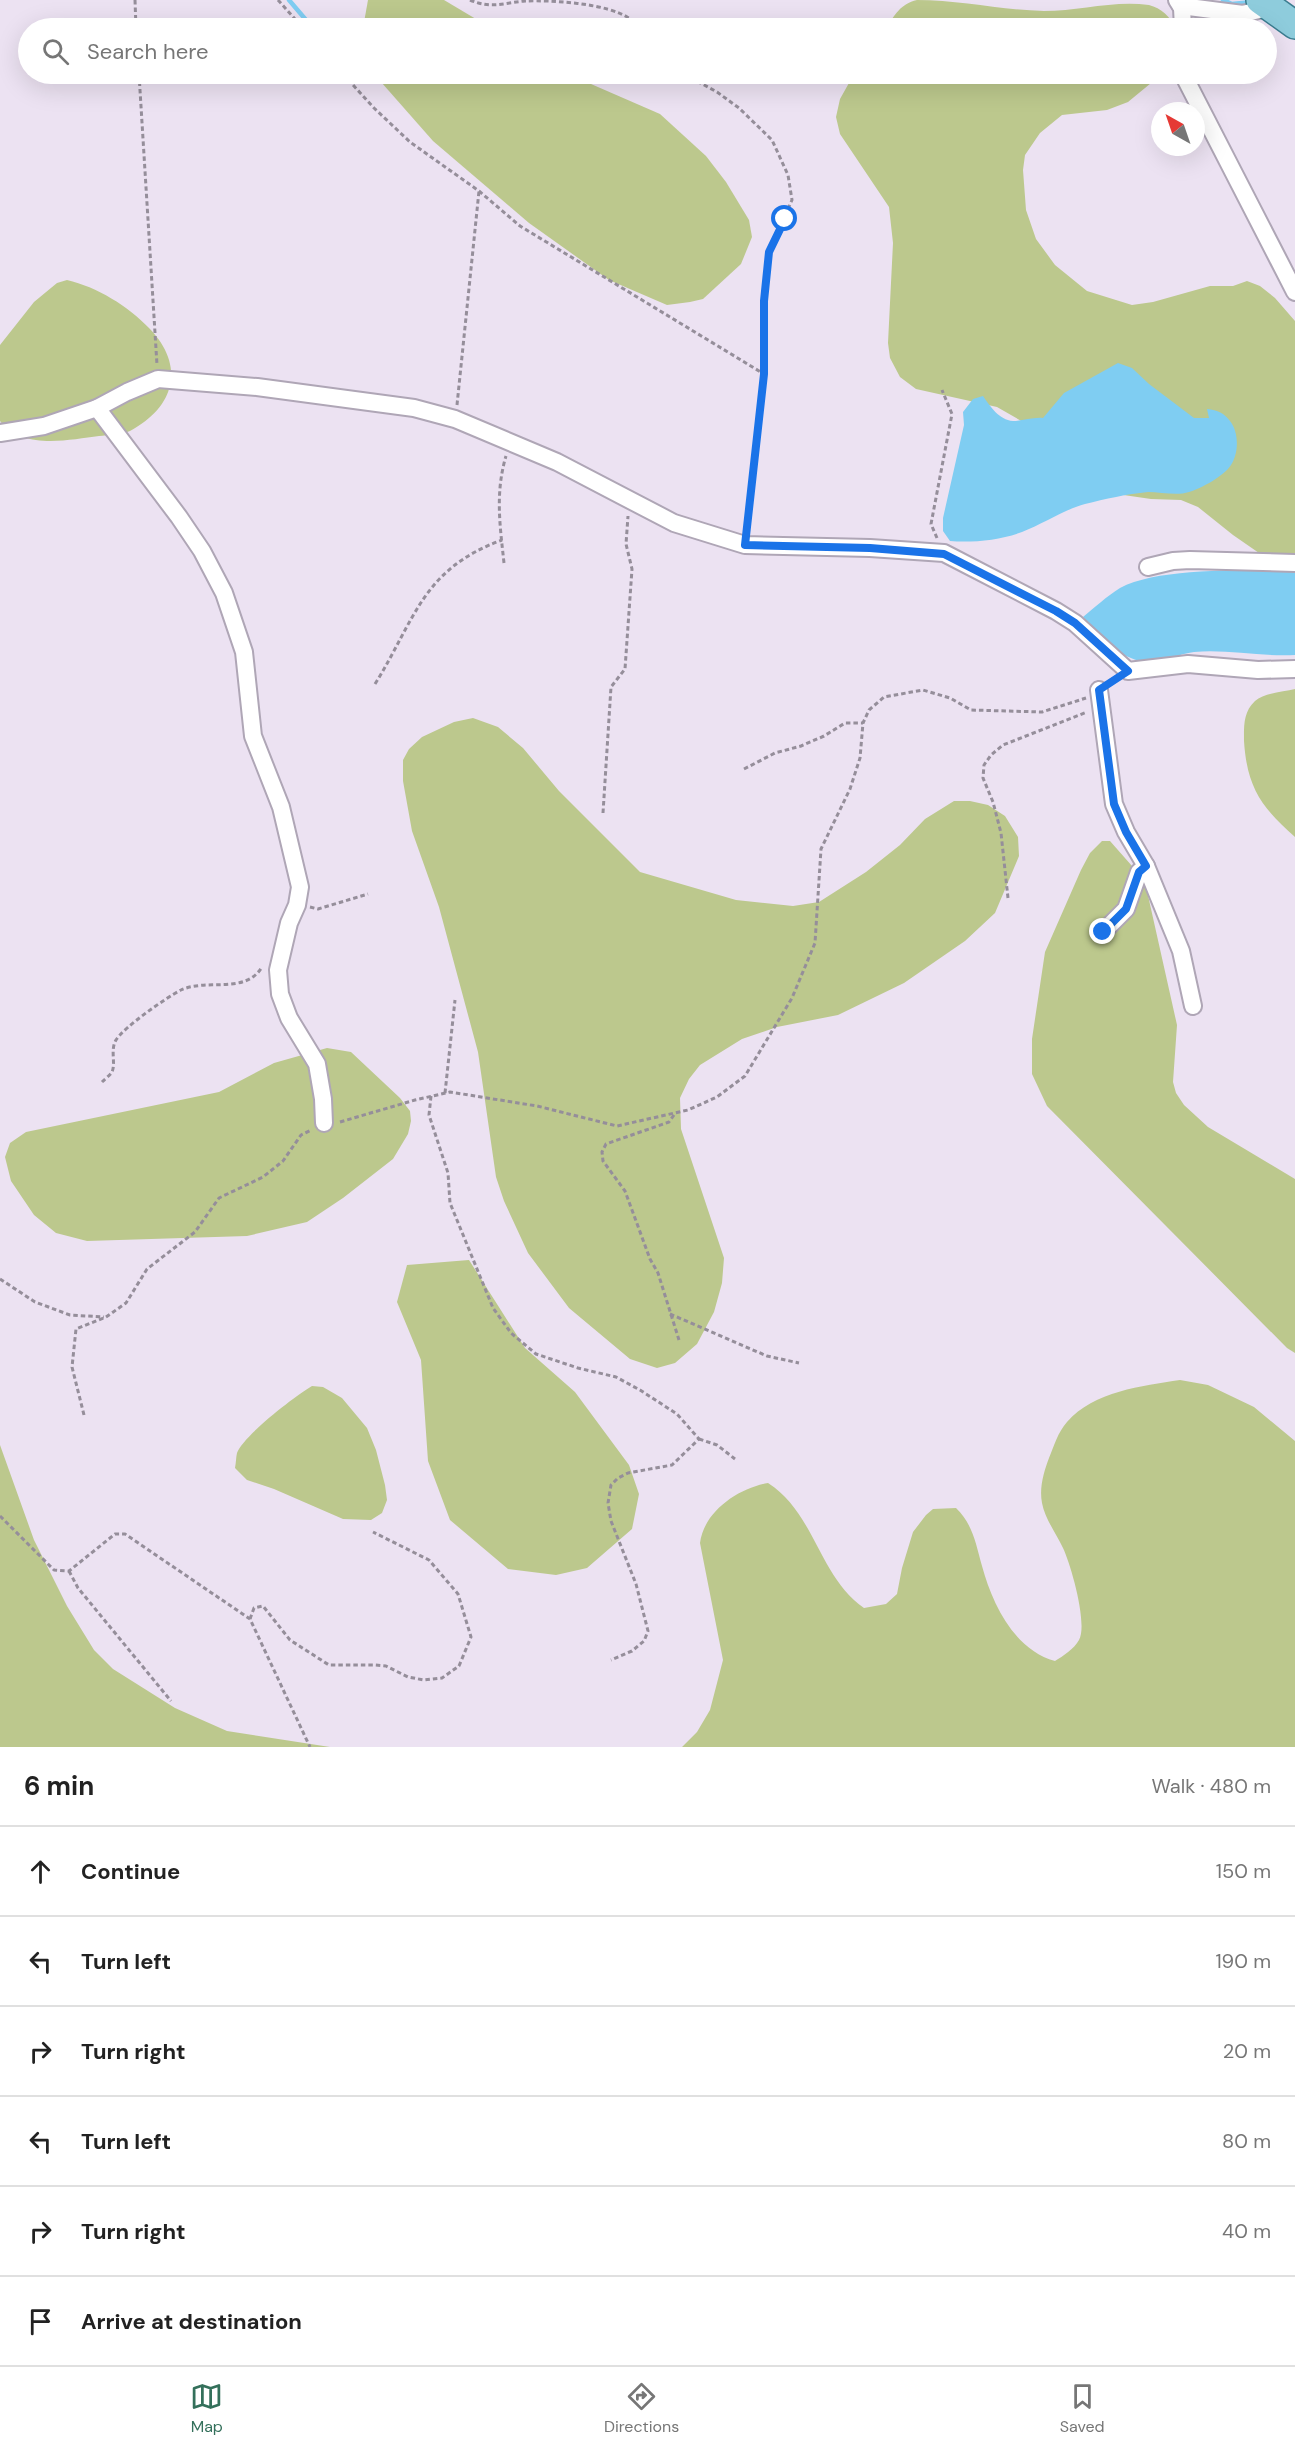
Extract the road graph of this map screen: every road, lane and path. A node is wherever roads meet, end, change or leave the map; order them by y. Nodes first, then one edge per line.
1 (135, 0) edge
2 (278, 0) edge
3 (470, 0) edge
4 (1179, 3) edge
5 (1265, 3) edge
6 (136, 18) edge
7 (294, 18) edge
8 (629, 18) edge
9 (1181, 18) edge
10 (1295, 26) edge
11 (140, 84) edge
12 (352, 84) edge
13 (702, 84) edge
14 (1188, 84) edge
15 (479, 191) junction
16 (1295, 292) edge
17 (764, 374) junction
18 (158, 379) junction
19 (942, 390) dead end
20 (97, 408) junction
21 (455, 419) junction
22 (0, 432) edge
23 (510, 443) junction
24 (632, 503) junction
25 (502, 540) junction
26 (745, 545) junction
27 (944, 554) junction
28 (504, 563) dead end
29 (1295, 563) edge
30 (1148, 567) dead end
31 (1295, 669) edge
32 (375, 684) dead end
33 (1100, 697) junction
34 (863, 723) junction
35 (744, 770) dead end
36 (603, 813) dead end
37 (1146, 866) junction
38 (368, 894) dead end
39 (1008, 898) dead end
40 (297, 905) junction
41 (1103, 932) dead end
42 (265, 961) dead end
43 (455, 1000) dead end
44 (1193, 1005) dead end
45 (102, 1082) dead end
46 (445, 1094) junction
47 (431, 1096) junction
48 (675, 1113) junction
49 (324, 1123) junction
50 (0, 1279) edge
51 (670, 1314) junction
52 (106, 1317) junction
53 (679, 1340) dead end
54 (799, 1363) dead end
55 (84, 1415) dead end
56 (699, 1439) junction
57 (735, 1459) dead end
58 (0, 1516) edge
59 (373, 1532) dead end
60 (69, 1570) junction
61 (250, 1619) junction
62 (611, 1660) dead end
63 (171, 1701) dead end
64 (310, 1747) edge

1 - 6 path
2 - 7 path
3 - 8 path
4 - 5 street
4 - 9 street
5 - 10 main road
11 - 18 path
12 - 15 path
13 - 17 path
14 - 16 street
15 - 17 path
15 - 21 path
17 - 26 path
18 - 20 street
18 - 21 street
19 - 27 path
20 - 22 street
20 - 40 street
21 - 23 street
23 - 24 street
23 - 25 path
24 - 26 street
24 - 36 path
25 - 28 path
25 - 32 path
26 - 27 street
27 - 31 street
29 - 30 street
33 - 34 path
33 - 37 street
33 - 39 path
34 - 35 path
34 - 48 path
37 - 41 street
37 - 44 street
38 - 40 path
40 - 49 street
42 - 45 path
43 - 46 path
46 - 47 path
46 - 48 path
47 - 49 path
47 - 56 path
48 - 51 path
49 - 52 path
50 - 52 path
51 - 53 path
51 - 54 path
52 - 55 path
56 - 57 path
56 - 62 path
58 - 60 path
59 - 61 path
60 - 61 path
60 - 63 path
61 - 64 path

